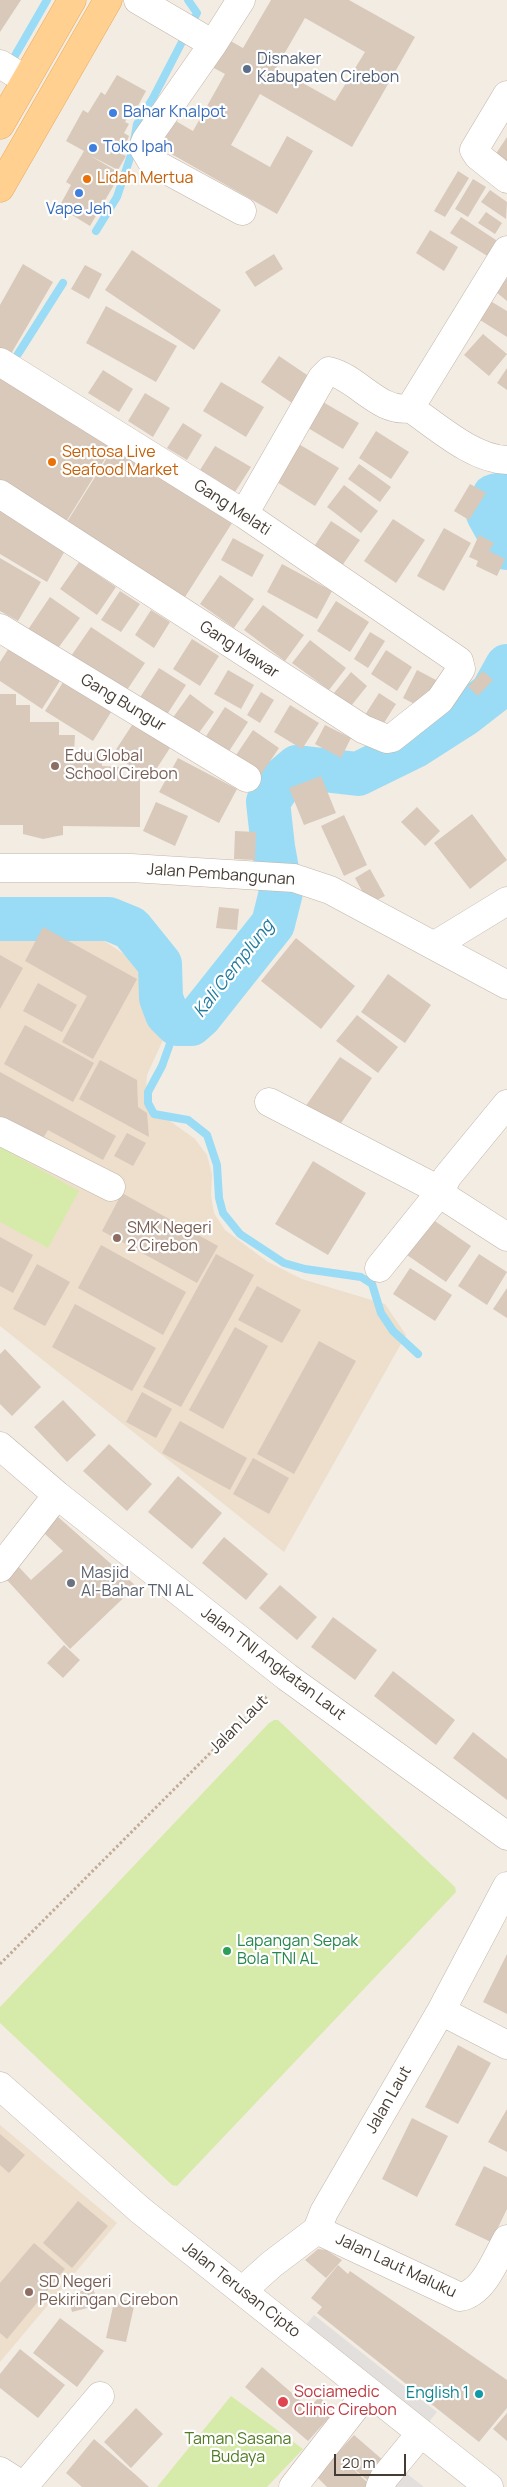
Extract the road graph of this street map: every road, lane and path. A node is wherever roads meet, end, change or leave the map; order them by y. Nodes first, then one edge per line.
1 (72, 0) edge
2 (108, 0) edge
3 (138, 0) edge
4 (241, 0) edge
5 (197, 35) junction
6 (0, 64) edge
7 (26, 80) junction
8 (507, 95) edge
9 (0, 125) edge
10 (507, 179) edge
11 (0, 188) edge
12 (242, 211) dead end
13 (507, 250) edge
14 (0, 362) edge
15 (410, 408) junction
16 (507, 460) edge
17 (0, 494) edge
18 (244, 514) junction
19 (0, 628) edge
20 (459, 661) joint
21 (247, 778) dead end
22 (0, 868) edge
23 (507, 901) edge
24 (435, 945) junction
25 (507, 985) edge
26 (268, 1102) dead end
27 (507, 1104) edge
28 (0, 1131) edge
29 (111, 1187) dead end
30 (442, 1191) junction
31 (507, 1237) edge
32 (379, 1268) dead end
33 (0, 1446) edge
34 (56, 1495) junction
35 (0, 1568) edge
36 (287, 1677) junction
37 (507, 1836) edge
38 (507, 1886) edge
39 (0, 1964) edge
40 (440, 2011) junction
41 (507, 2045) edge
42 (0, 2086) edge
43 (317, 2230) junction
44 (507, 2239) edge
45 (242, 2291) junction
46 (368, 2391) junction
47 (100, 2396) dead end
48 (421, 2433) junction
49 (0, 2471) edge
50 (25, 2487) edge
51 (293, 2487) edge
52 (380, 2487) edge
53 (489, 2487) edge

1 - 7 main road
2 - 11 main road
3 - 5 street
4 - 5 street
5 - 12 street
6 - 7 street
7 - 9 main road
8 - 10 street
13 - 15 street
14 - 18 street, Gang Melati
15 - 16 street
15 - 18 street
17 - 20 street, Gang Mawar
18 - 20 street, Gang Melati
19 - 21 street, Gang Bungur
22 - 24 street, Jalan Pembangunan
23 - 24 street
24 - 25 street, Jalan Pembangunan
26 - 30 street
27 - 30 street
28 - 29 street
30 - 31 street
30 - 32 street
33 - 34 street, Jalan TNI Angkatan Laut
34 - 35 street
34 - 36 street, Jalan TNI Angkatan Laut
36 - 37 street, Jalan TNI Angkatan Laut
36 - 39 path, Jalan Laut
38 - 40 street, Jalan Laut
40 - 41 street
40 - 43 street, Jalan Laut
42 - 45 street, Jalan Terusan Cipto
43 - 44 street, Jalan Laut Maluku
43 - 45 street, Jalan Laut
45 - 46 street, Jalan Terusan Cipto
46 - 48 street, Jalan Terusan Cipto
46 - 51 street
47 - 50 street
48 - 52 street
48 - 53 street, Jalan Terusan Cipto
49 - 50 street

